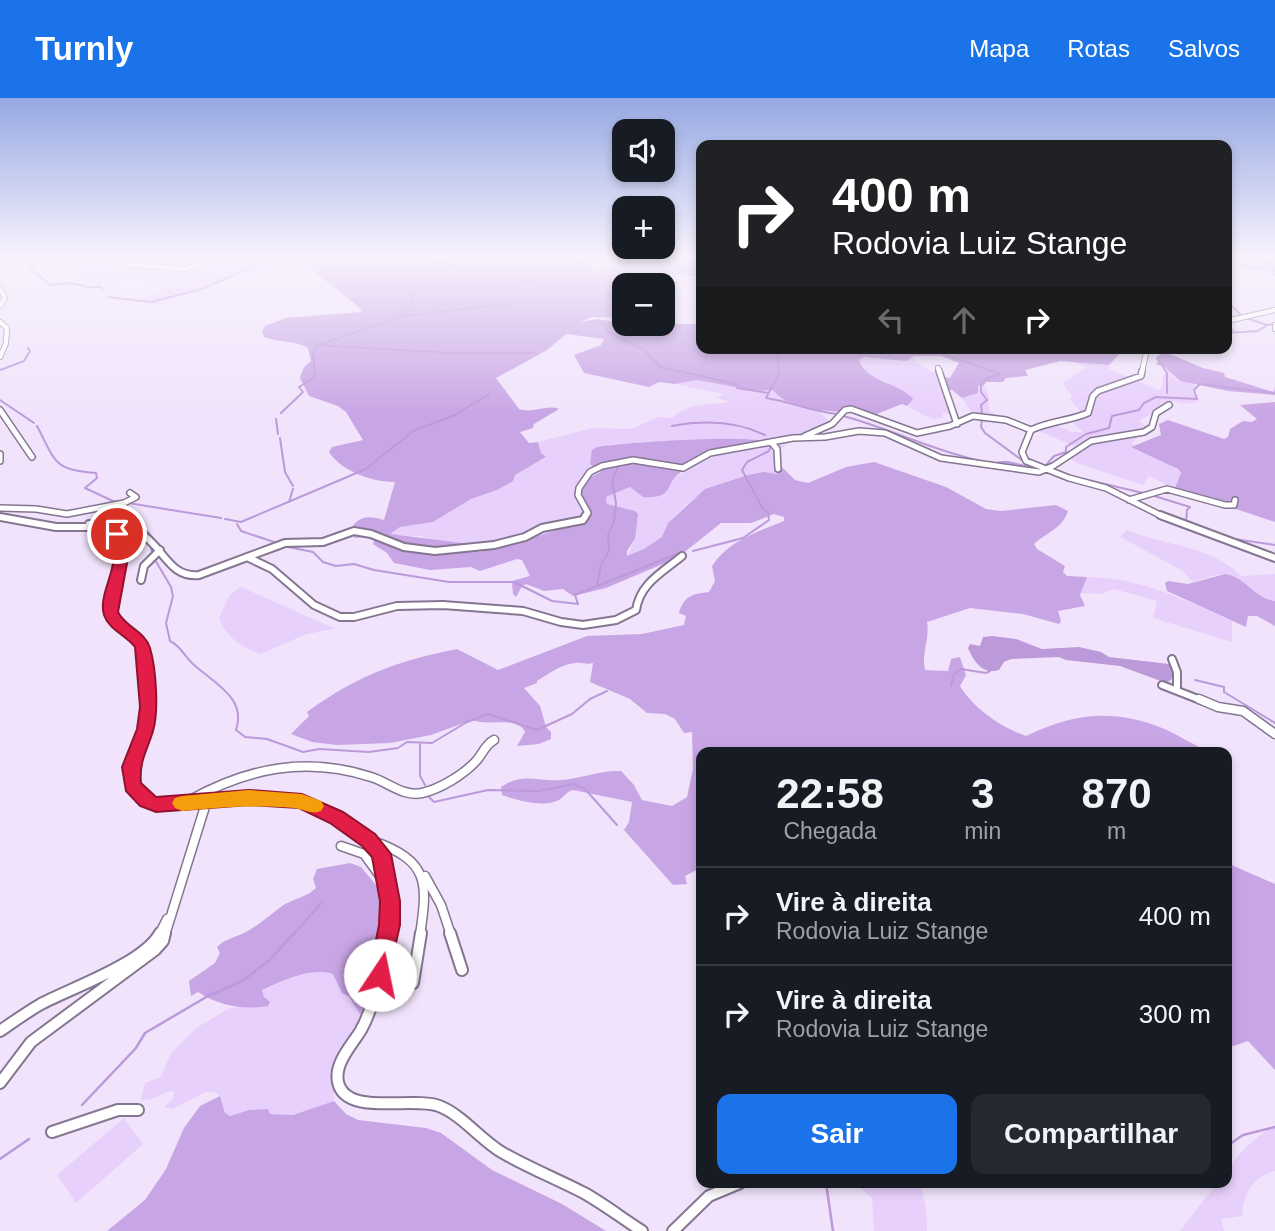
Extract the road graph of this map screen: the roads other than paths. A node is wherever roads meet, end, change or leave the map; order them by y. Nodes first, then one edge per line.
1 (1271, 311) edge
2 (1232, 320) edge
3 (0, 322) edge
4 (1146, 354) edge
5 (0, 357) edge
6 (938, 368) dead end
7 (1168, 405) dead end
8 (0, 410) edge
9 (957, 424) junction
10 (1031, 430) junction
11 (801, 437) junction
12 (771, 442) junction
13 (0, 454) edge
14 (32, 457) dead end
15 (0, 461) edge
16 (778, 469) dead end
17 (1048, 470) junction
18 (1177, 490) junction
19 (130, 493) dead end
20 (1129, 500) junction
21 (1235, 500) dead end
22 (1199, 504) dead end
23 (0, 508) edge
24 (0, 517) edge
25 (74, 527) junction
26 (160, 550) junction
27 (246, 556) junction
28 (682, 556) dead end
29 (1275, 558) edge
30 (141, 580) dead end
31 (1172, 659) dead end
32 (1162, 685) dead end
33 (1177, 689) junction
34 (1275, 734) edge
35 (494, 740) dead end
36 (208, 800) junction
37 (186, 803) junction
38 (369, 840) junction
39 (341, 846) dead end
40 (421, 873) junction
41 (387, 876) junction
42 (174, 903) junction
43 (461, 970) dead end
44 (413, 983) dead end
45 (0, 1031) edge
46 (0, 1083) edge
47 (138, 1110) dead end
48 (51, 1132) dead end
49 (728, 1188) edge
50 (642, 1231) edge
51 (673, 1231) edge

1 - 2 street
3 - 5 street
4 - 10 street
6 - 9 street
7 - 17 street
8 - 14 street
9 - 10 street
9 - 11 street
10 - 17 street
11 - 12 street
11 - 17 street
12 - 16 street
12 - 27 street
13 - 15 street
17 - 20 street
18 - 20 street
18 - 21 street
18 - 22 street
19 - 23 street
20 - 29 street
24 - 25 street
25 - 26 street
25 - 37 street
26 - 27 street
26 - 30 street
27 - 28 street
31 - 33 street
32 - 33 street
33 - 34 street
35 - 37 street
36 - 37 street
36 - 38 street
36 - 42 street
38 - 40 street
38 - 41 street
39 - 41 street
40 - 43 street
40 - 44 street
41 - 50 street
42 - 45 street
42 - 46 street
47 - 48 street
49 - 51 street

